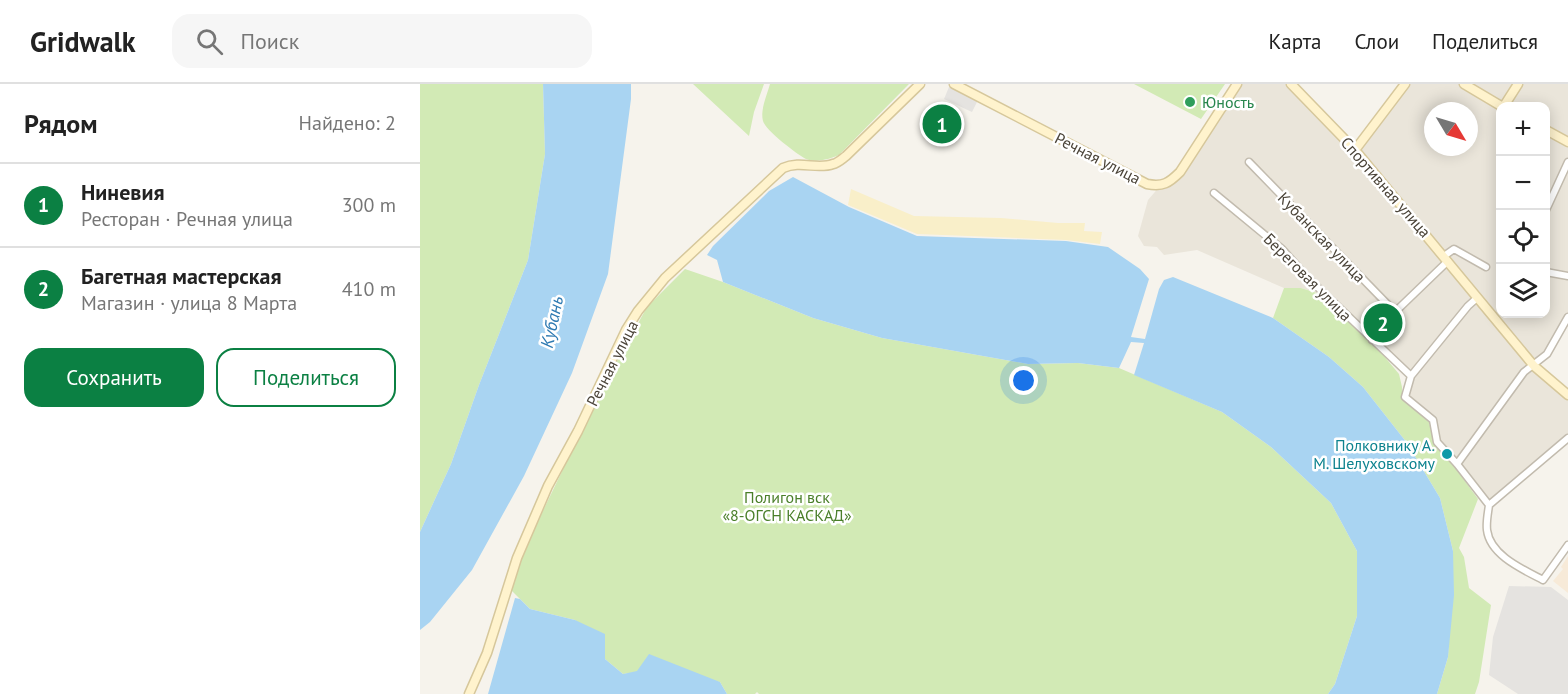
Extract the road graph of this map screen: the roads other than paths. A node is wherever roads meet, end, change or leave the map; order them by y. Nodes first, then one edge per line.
1 (920, 84) edge
2 (954, 84) edge
3 (1237, 84) edge
4 (1292, 84) edge
5 (1405, 84) edge
6 (1464, 84) edge
7 (1518, 84) edge
8 (1496, 102) edge
9 (1506, 102) edge
10 (1550, 133) edge
11 (1568, 142) edge
12 (1355, 150) junction
13 (1250, 162) dead end
14 (1568, 162) edge
15 (1214, 193) dead end
16 (1550, 200) edge
17 (1446, 259) junction
18 (1486, 267) dead end
19 (1550, 273) edge
20 (1568, 276) edge
21 (1477, 298) junction
22 (1395, 312) junction
23 (1568, 317) edge
24 (1372, 340) junction
25 (1534, 366) junction
26 (1412, 376) junction
27 (1568, 395) edge
28 (1568, 438) edge
29 (1457, 464) junction
30 (1489, 506) junction
31 (1568, 545) edge
32 (469, 694) edge

1 - 32 main road, Речная улица
2 - 3 main road, Речная улица
4 - 12 main road, Спортивная улица
5 - 12 main road
6 - 8 main road
7 - 9 main road
10 - 11 main road
12 - 17 main road, Спортивная улица
13 - 22 street, Кубанская улица
14 - 16 street
15 - 24 street, Береговая улица
17 - 18 street
17 - 21 main road, Спортивная улица
17 - 22 street
19 - 20 street
21 - 25 main road, Спортивная улица
21 - 26 street
22 - 24 street
23 - 25 street
24 - 26 street, Береговая улица
25 - 27 main road, Спортивная улица
25 - 29 street
26 - 29 street
28 - 30 street
29 - 30 street
30 - 31 street

